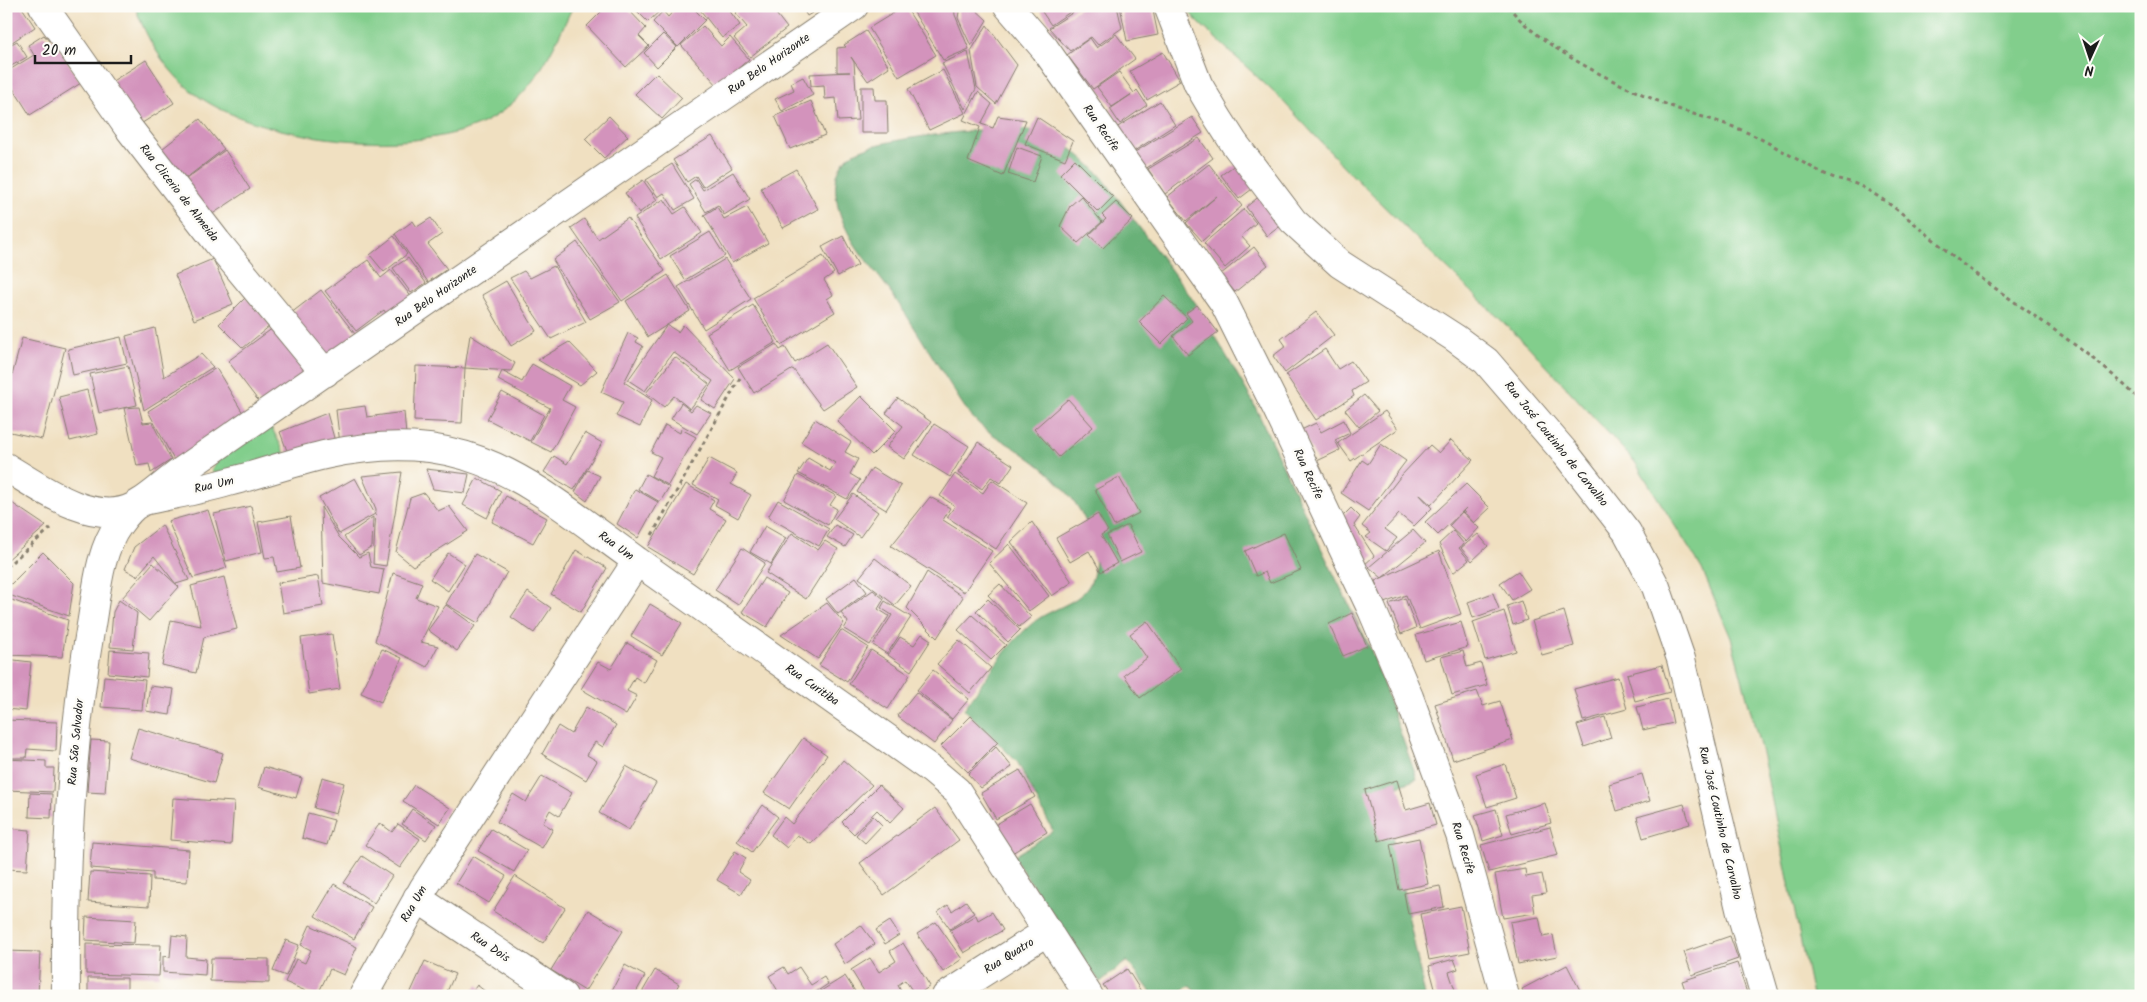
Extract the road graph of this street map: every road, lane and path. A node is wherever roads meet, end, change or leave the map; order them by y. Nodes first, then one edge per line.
1 (43, 6) edge
2 (854, 6) edge
3 (1008, 6) edge
4 (1168, 6) edge
5 (1508, 6) edge
6 (324, 373) junction
7 (740, 378) dead end
8 (2141, 401) edge
9 (6, 467) edge
10 (140, 502) junction
11 (76, 506) junction
12 (638, 561) junction
13 (6, 567) edge
14 (417, 898) junction
15 (1048, 931) junction
16 (66, 996) edge
17 (363, 996) edge
18 (563, 996) edge
19 (946, 996) edge
20 (1089, 996) edge
21 (1505, 996) edge
22 (1765, 996) edge

1 - 6 street, Rua Clicerio de Almeida
2 - 6 street, Rua Belo Horizonte
3 - 21 street, Rua Recife
4 - 22 street, Rua José Coutinho de Carvalho
5 - 8 path
6 - 10 street, Rua Belo Horizonte
7 - 12 path
9 - 11 street, Rua Belo Horizonte
10 - 11 street, Rua Belo Horizonte
10 - 12 street, Rua Um
10 - 16 street, Rua São Salvador
11 - 13 path
12 - 14 street, Rua Um
12 - 15 street, Rua Curitiba
14 - 17 street, Rua Um
14 - 18 street, Rua Dois
15 - 19 street, Rua Quatro
15 - 20 street, Rua Curitiba

